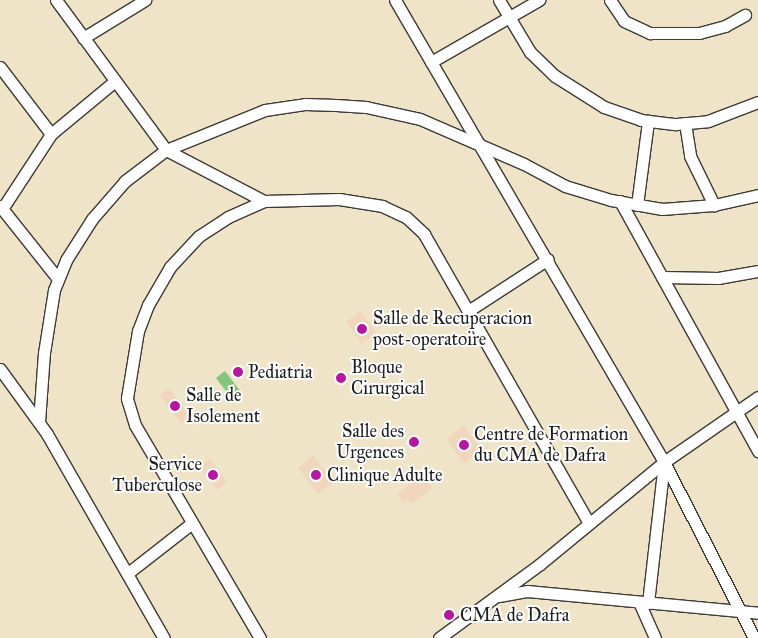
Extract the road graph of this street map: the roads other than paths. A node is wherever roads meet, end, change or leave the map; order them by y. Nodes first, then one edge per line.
1 (56, 0) edge
2 (145, 0) edge
3 (395, 0) edge
4 (499, 0) edge
5 (539, 0) edge
6 (610, 0) edge
7 (745, 15) dead end
8 (509, 17) junction
9 (83, 38) junction
10 (432, 62) junction
11 (0, 67) edge
12 (115, 81) junction
13 (758, 102) edge
14 (648, 121) junction
15 (685, 123) junction
16 (51, 134) junction
17 (483, 149) junction
18 (166, 150) junction
19 (758, 195) edge
20 (264, 201) junction
21 (620, 201) junction
22 (637, 205) junction
23 (714, 205) junction
24 (1, 208) edge
25 (548, 259) junction
26 (757, 273) edge
27 (662, 277) junction
28 (58, 279) junction
29 (468, 311) junction
30 (0, 369) edge
31 (758, 397) edge
32 (737, 411) junction
33 (39, 422) junction
34 (758, 451) edge
35 (664, 462) junction
36 (588, 522) junction
37 (192, 523) junction
38 (128, 573) junction
39 (495, 597) junction
40 (643, 602) junction
41 (739, 610) junction
42 (758, 613) edge
43 (164, 638) edge
44 (260, 638) edge
45 (440, 638) edge
46 (655, 638) edge
47 (754, 638) edge

1 - 9 street
2 - 9 street
3 - 10 street
4 - 8 street
5 - 8 street
6 - 7 street
8 - 10 street
8 - 14 street
9 - 12 street
10 - 17 street
11 - 16 street
12 - 16 street
12 - 18 street
13 - 15 street
14 - 15 street
14 - 22 street
15 - 23 street
16 - 24 street
17 - 18 street
17 - 21 street
17 - 25 street
18 - 20 street
18 - 28 street
19 - 23 street
20 - 29 street
20 - 37 street
21 - 22 street
21 - 27 street
22 - 23 street
24 - 28 street
25 - 29 street
25 - 35 street
26 - 27 street
27 - 32 street
28 - 33 street
29 - 36 street
30 - 33 street
31 - 32 street
32 - 34 street
32 - 35 street
33 - 38 street
35 - 36 street
35 - 40 street
35 - 41 street
36 - 39 street
37 - 38 street
37 - 44 street
38 - 43 street
39 - 40 street
39 - 45 street
40 - 41 street
40 - 46 street
41 - 42 street
41 - 47 street

